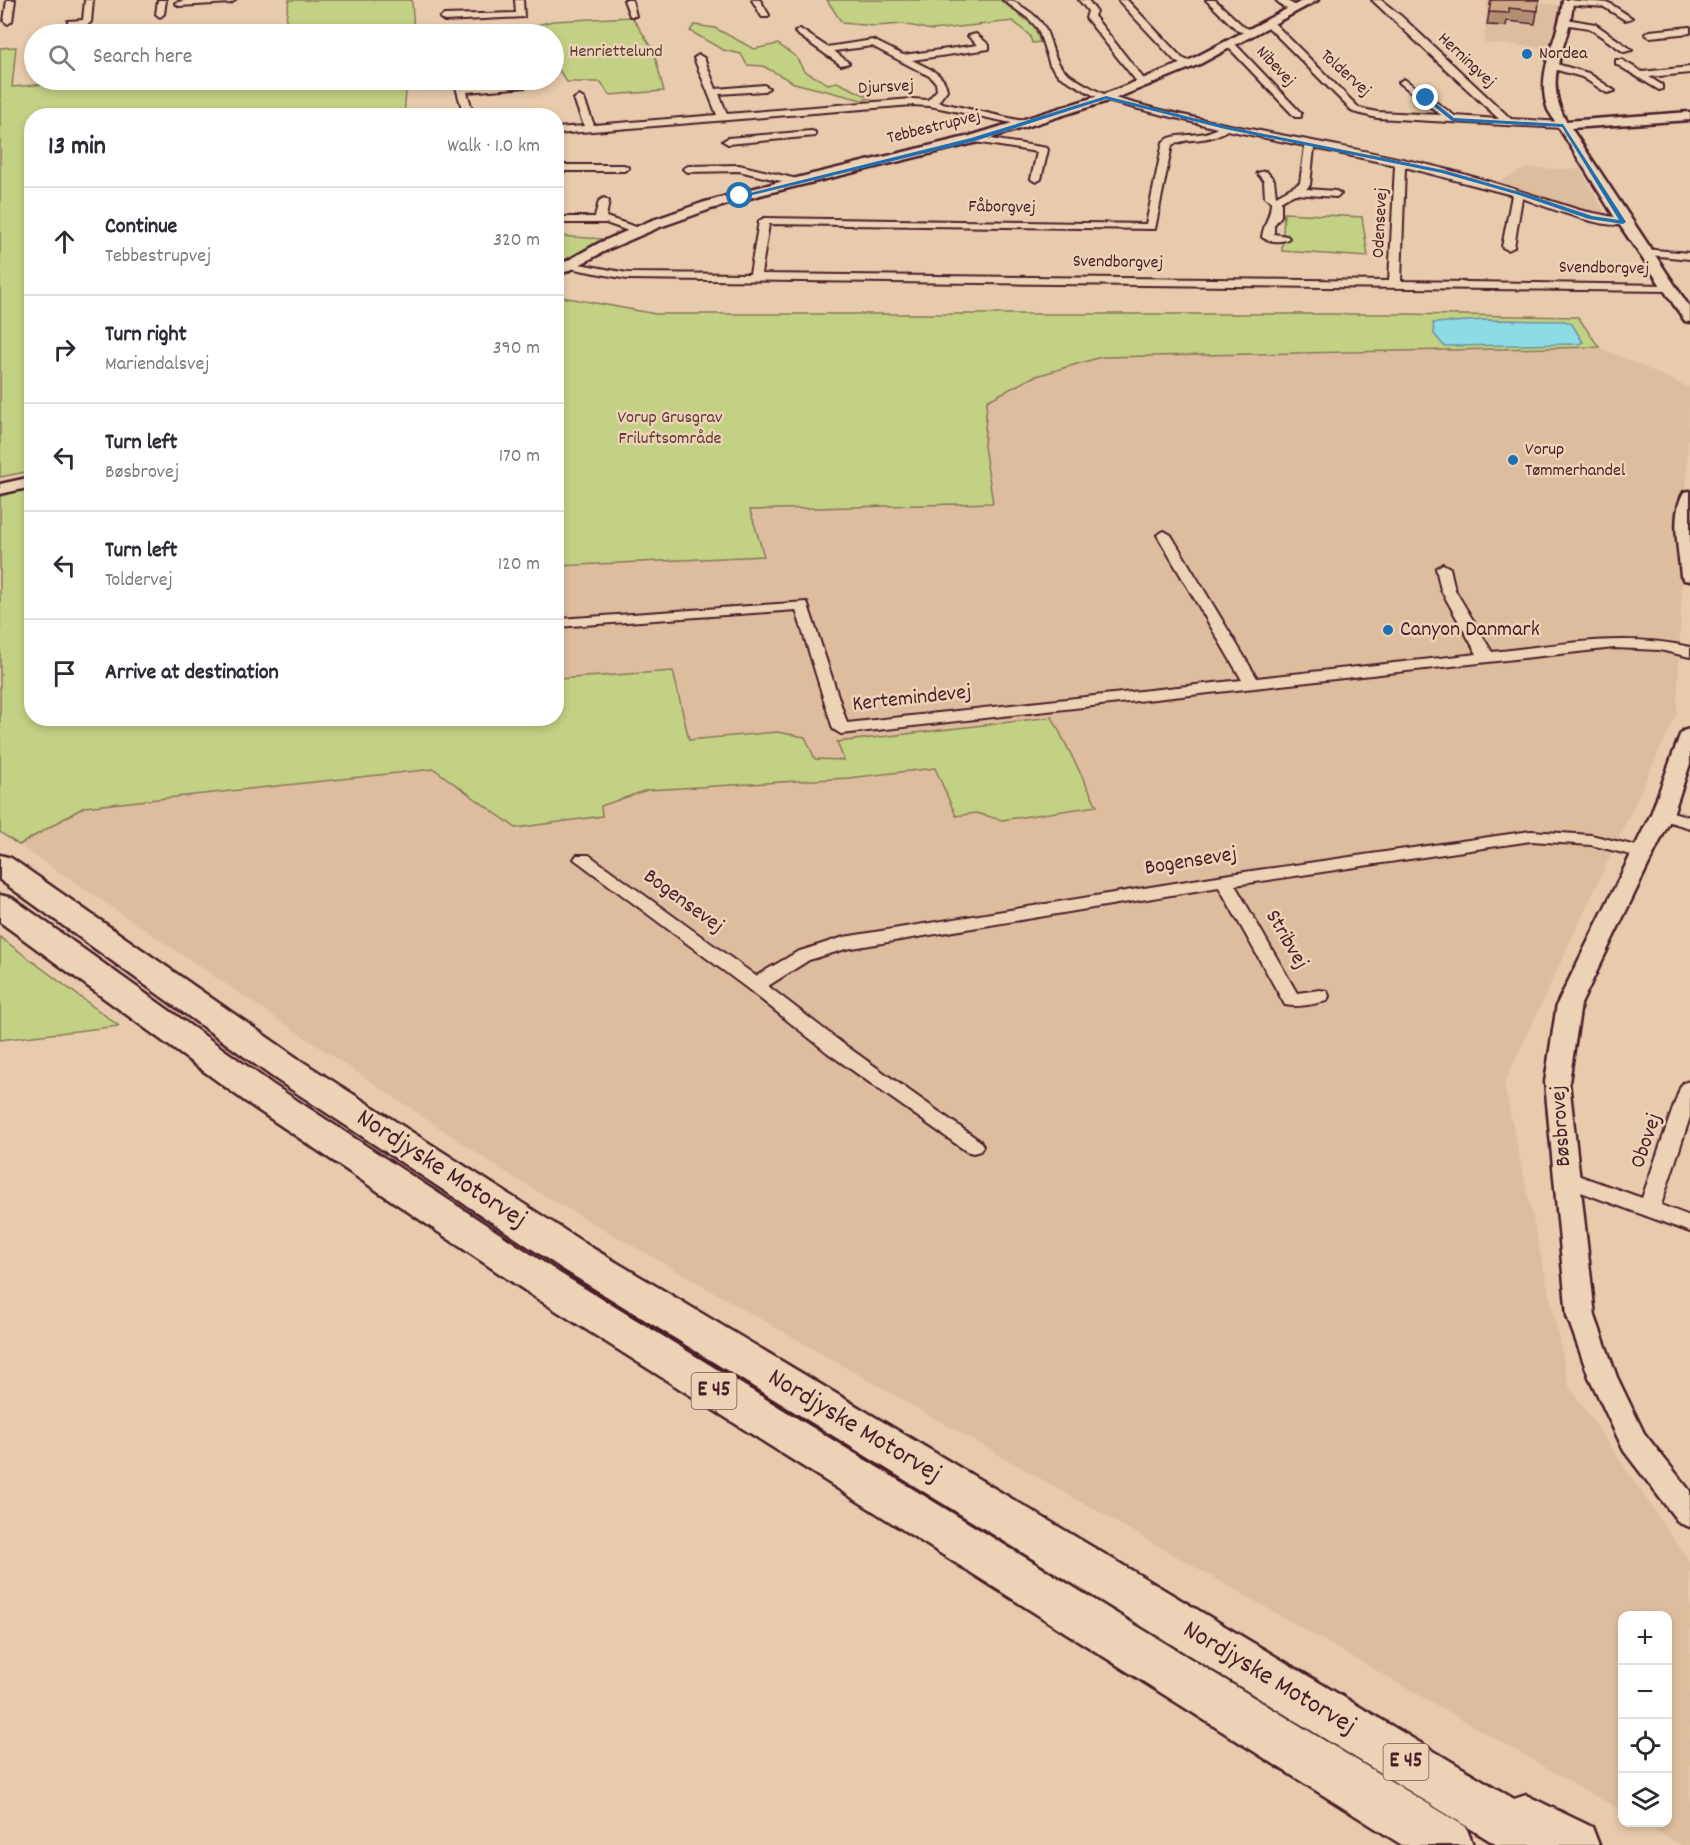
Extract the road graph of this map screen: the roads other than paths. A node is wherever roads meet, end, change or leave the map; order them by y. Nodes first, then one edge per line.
1 (11, 0) edge
2 (89, 0) edge
3 (162, 0) edge
4 (231, 0) edge
5 (519, 0) edge
6 (628, 0) edge
7 (756, 0) edge
8 (1006, 0) edge
9 (1083, 0) edge
10 (1122, 0) edge
11 (1210, 0) edge
12 (1280, 0) edge
13 (1313, 0) edge
14 (1376, 0) edge
15 (1568, 1) edge
16 (179, 3) dead end
17 (1296, 8) junction
18 (160, 14) dead end
19 (633, 14) dead end
20 (765, 15) dead end
21 (444, 18) dead end
22 (1628, 18) dead end
23 (8, 21) dead end
24 (1566, 22) junction
25 (70, 23) dead end
26 (1265, 24) junction
27 (1690, 30) edge
28 (800, 32) dead end
29 (1249, 32) junction
30 (1650, 34) dead end
31 (973, 36) dead end
32 (1227, 44) junction
33 (825, 50) junction
34 (1627, 50) dead end
35 (699, 58) dead end
36 (903, 58) junction
37 (1619, 62) dead end
38 (843, 63) dead end
39 (1190, 65) junction
40 (1553, 66) junction
41 (1688, 72) edge
42 (1640, 75) junction
43 (1404, 82) dead end
44 (1146, 83) junction
45 (1659, 87) dead end
46 (764, 88) dead end
47 (461, 90) edge
48 (1610, 91) dead end
49 (713, 92) junction
50 (1106, 98) junction
51 (579, 99) dead end
52 (930, 103) junction
53 (467, 108) edge
54 (1298, 115) dead end
55 (1690, 116) edge
56 (723, 117) junction
57 (1452, 120) junction
58 (1508, 122) junction
59 (1026, 123) junction
60 (1563, 125) junction
61 (753, 127) junction
62 (590, 128) junction
63 (1225, 128) junction
64 (564, 130) edge
65 (811, 134) dead end
66 (973, 140) junction
67 (728, 141) dead end
68 (1310, 146) junction
69 (1401, 163) junction
70 (564, 168) edge
71 (624, 168) dead end
72 (688, 169) dead end
73 (1262, 173) dead end
74 (1036, 179) dead end
75 (797, 182) junction
76 (1270, 185) junction
77 (1297, 189) junction
78 (1336, 194) dead end
79 (1521, 194) junction
80 (1276, 200) junction
81 (604, 201) dead end
82 (564, 220) edge
83 (600, 220) junction
84 (1623, 222) junction
85 (638, 231) junction
86 (1284, 238) dead end
87 (1508, 247) dead end
88 (1643, 252) junction
89 (1690, 256) edge
90 (569, 265) junction
91 (564, 268) edge
92 (755, 277) junction
93 (1395, 285) junction
94 (1667, 288) junction
95 (1690, 318) edge
96 (24, 484) edge
97 (0, 489) edge
98 (1690, 496) edge
99 (1164, 535) dead end
100 (1443, 568) dead end
101 (1690, 576) edge
102 (564, 624) edge
103 (1690, 652) edge
104 (1486, 657) junction
105 (1252, 683) junction
106 (1690, 735) edge
107 (1662, 814) junction
108 (1690, 823) edge
109 (1644, 853) junction
110 (583, 859) dead end
111 (0, 866) edge
112 (1224, 881) junction
113 (0, 906) edge
114 (755, 985) junction
115 (1320, 996) dead end
116 (1690, 1088) edge
117 (973, 1146) dead end
118 (1566, 1179) junction
119 (1649, 1209) junction
120 (1690, 1224) edge
121 (1690, 1514) edge
122 (1269, 1679) junction
123 (1448, 1845) edge
124 (1543, 1845) edge
125 (1574, 1845) edge

1 - 23 street
2 - 25 street
3 - 18 street
4 - 16 street
5 - 21 street
6 - 19 street
7 - 20 street
8 - 50 street
9 - 44 street
10 - 39 street
11 - 29 street
12 - 17 street
13 - 17 street, Tebbestrupvej
14 - 58 street, Herningvej
15 - 22 street
15 - 24 street
17 - 26 street, Tebbestrupvej
24 - 34 street
24 - 40 street
26 - 29 street, Tebbestrupvej
26 - 57 street, Toldervej
27 - 30 street
28 - 33 street
29 - 32 street, Tebbestrupvej
31 - 36 street
32 - 39 street, Tebbestrupvej
32 - 54 street, Nibevej
33 - 36 street
33 - 38 street
35 - 49 street
36 - 52 street
37 - 42 street
39 - 44 street, Tebbestrupvej
40 - 48 street
40 - 60 street
41 - 42 street
42 - 45 street
43 - 57 street, Toldervej
44 - 50 street, Tebbestrupvej
46 - 49 street
47 - 53 street
49 - 56 street
50 - 59 street, Tebbestrupvej
50 - 63 street
51 - 62 street
52 - 59 street, Djursvej
52 - 61 street, Djursvej
55 - 60 street
56 - 61 street, Djursvej
56 - 62 street, Djursvej
57 - 58 street, Toldervej
58 - 60 street, Toldervej
59 - 66 street, Tebbestrupvej
60 - 84 street
61 - 65 street, Djursvej
61 - 67 street, Djursvej
62 - 64 street, Djursvej
63 - 68 street
63 - 92 street, Fåborgvej
66 - 74 street
66 - 75 street, Tebbestrupvej
68 - 69 street
68 - 77 street
69 - 79 street
69 - 93 street, Odensevej
70 - 71 street
72 - 75 street
73 - 76 street
75 - 85 street, Tebbestrupvej
76 - 77 street
76 - 80 street
77 - 78 street
77 - 80 street
79 - 84 street
79 - 87 street
80 - 86 street
81 - 83 street
82 - 83 street
83 - 85 street
84 - 88 street
85 - 90 street, Tebbestrupvej
88 - 89 street
88 - 94 street
90 - 91 street, Tebbestrupvej
90 - 92 street, Svendborgvej
92 - 93 street, Svendborgvej
93 - 94 street, Svendborgvej
94 - 95 street
96 - 97 street
98 - 101 street
99 - 105 street
100 - 104 street
102 - 105 street, Kertemindevej
103 - 104 street, Kertemindevej
104 - 105 street, Kertemindevej
106 - 107 street, Bøsbrovej
107 - 108 street
107 - 109 street, Bøsbrovej
109 - 112 street, Bogensevej
109 - 118 street, Bøsbrovej
110 - 114 street, Bogensevej
111 - 122 highway, Nordjyske Motorvej / E 45
112 - 114 street, Bogensevej
112 - 115 street, Stribvej
113 - 123 highway, Nordjyske Motorvej / E 45
114 - 117 street, Bogensevej
116 - 119 street, Obovej
118 - 119 street
118 - 121 street, Bøsbrovej
119 - 120 street
122 - 124 highway, Nordjyske Motorvej / E 45
122 - 125 highway

